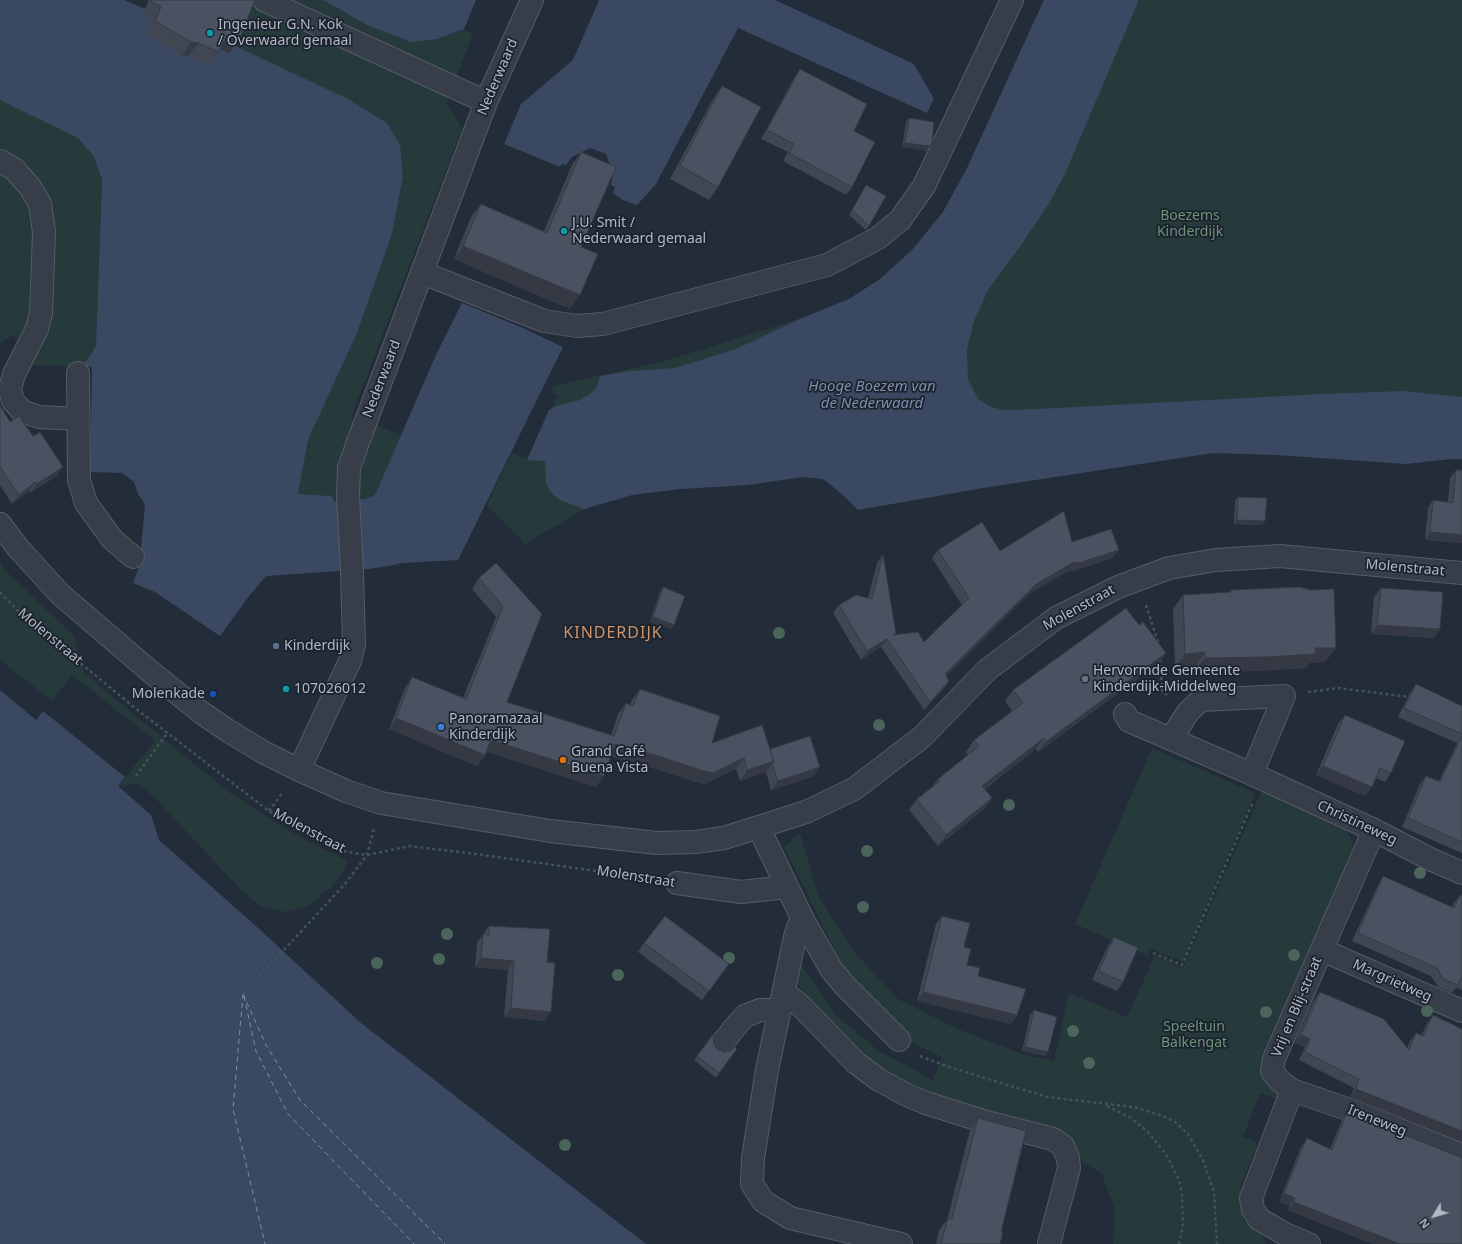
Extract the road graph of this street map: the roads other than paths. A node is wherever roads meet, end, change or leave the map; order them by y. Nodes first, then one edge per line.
1 (264, 0) edge
2 (532, 0) edge
3 (1012, 0) edge
4 (486, 102) junction
5 (0, 161) edge
6 (423, 273) junction
7 (78, 373) dead end
8 (78, 419) junction
9 (0, 524) edge
10 (133, 557) dead end
11 (1462, 573) edge
12 (1125, 714) dead end
13 (1172, 740) junction
14 (299, 770) junction
15 (1258, 777) junction
16 (759, 828) junction
17 (1374, 830) junction
18 (1462, 873) edge
19 (677, 883) road end
20 (787, 887) junction
21 (803, 920) junction
22 (1322, 950) junction
23 (782, 1001) junction
24 (1462, 1011) edge
25 (899, 1040) road end
26 (722, 1044) dead end
27 (1292, 1090) junction
28 (1462, 1155) edge
29 (1283, 1239) edge
30 (901, 1244) edge
31 (1049, 1244) edge
32 (1309, 1244) edge

1 - 4 street
2 - 4 street, Nederwaard
3 - 6 street
4 - 6 street, Nederwaard
5 - 8 street
6 - 14 street, Nederwaard
7 - 8 street
8 - 10 street
9 - 14 street, Molenstraat
11 - 16 street, Molenstraat
12 - 13 street, Christineweg
13 - 15 street, Christineweg
13 - 15 street
14 - 16 street, Molenstraat
15 - 17 street, Christineweg
16 - 20 street
17 - 18 street, Christineweg
17 - 22 street, Vrij en Blij-straat
19 - 20 street, Molenstraat
20 - 21 street
21 - 23 street
21 - 25 street
22 - 24 street, Margrietweg
22 - 27 street, Vrij en Blij-straat
23 - 26 street
23 - 30 street
23 - 31 street
27 - 28 street, Ireneweg
27 - 29 street
29 - 32 street

